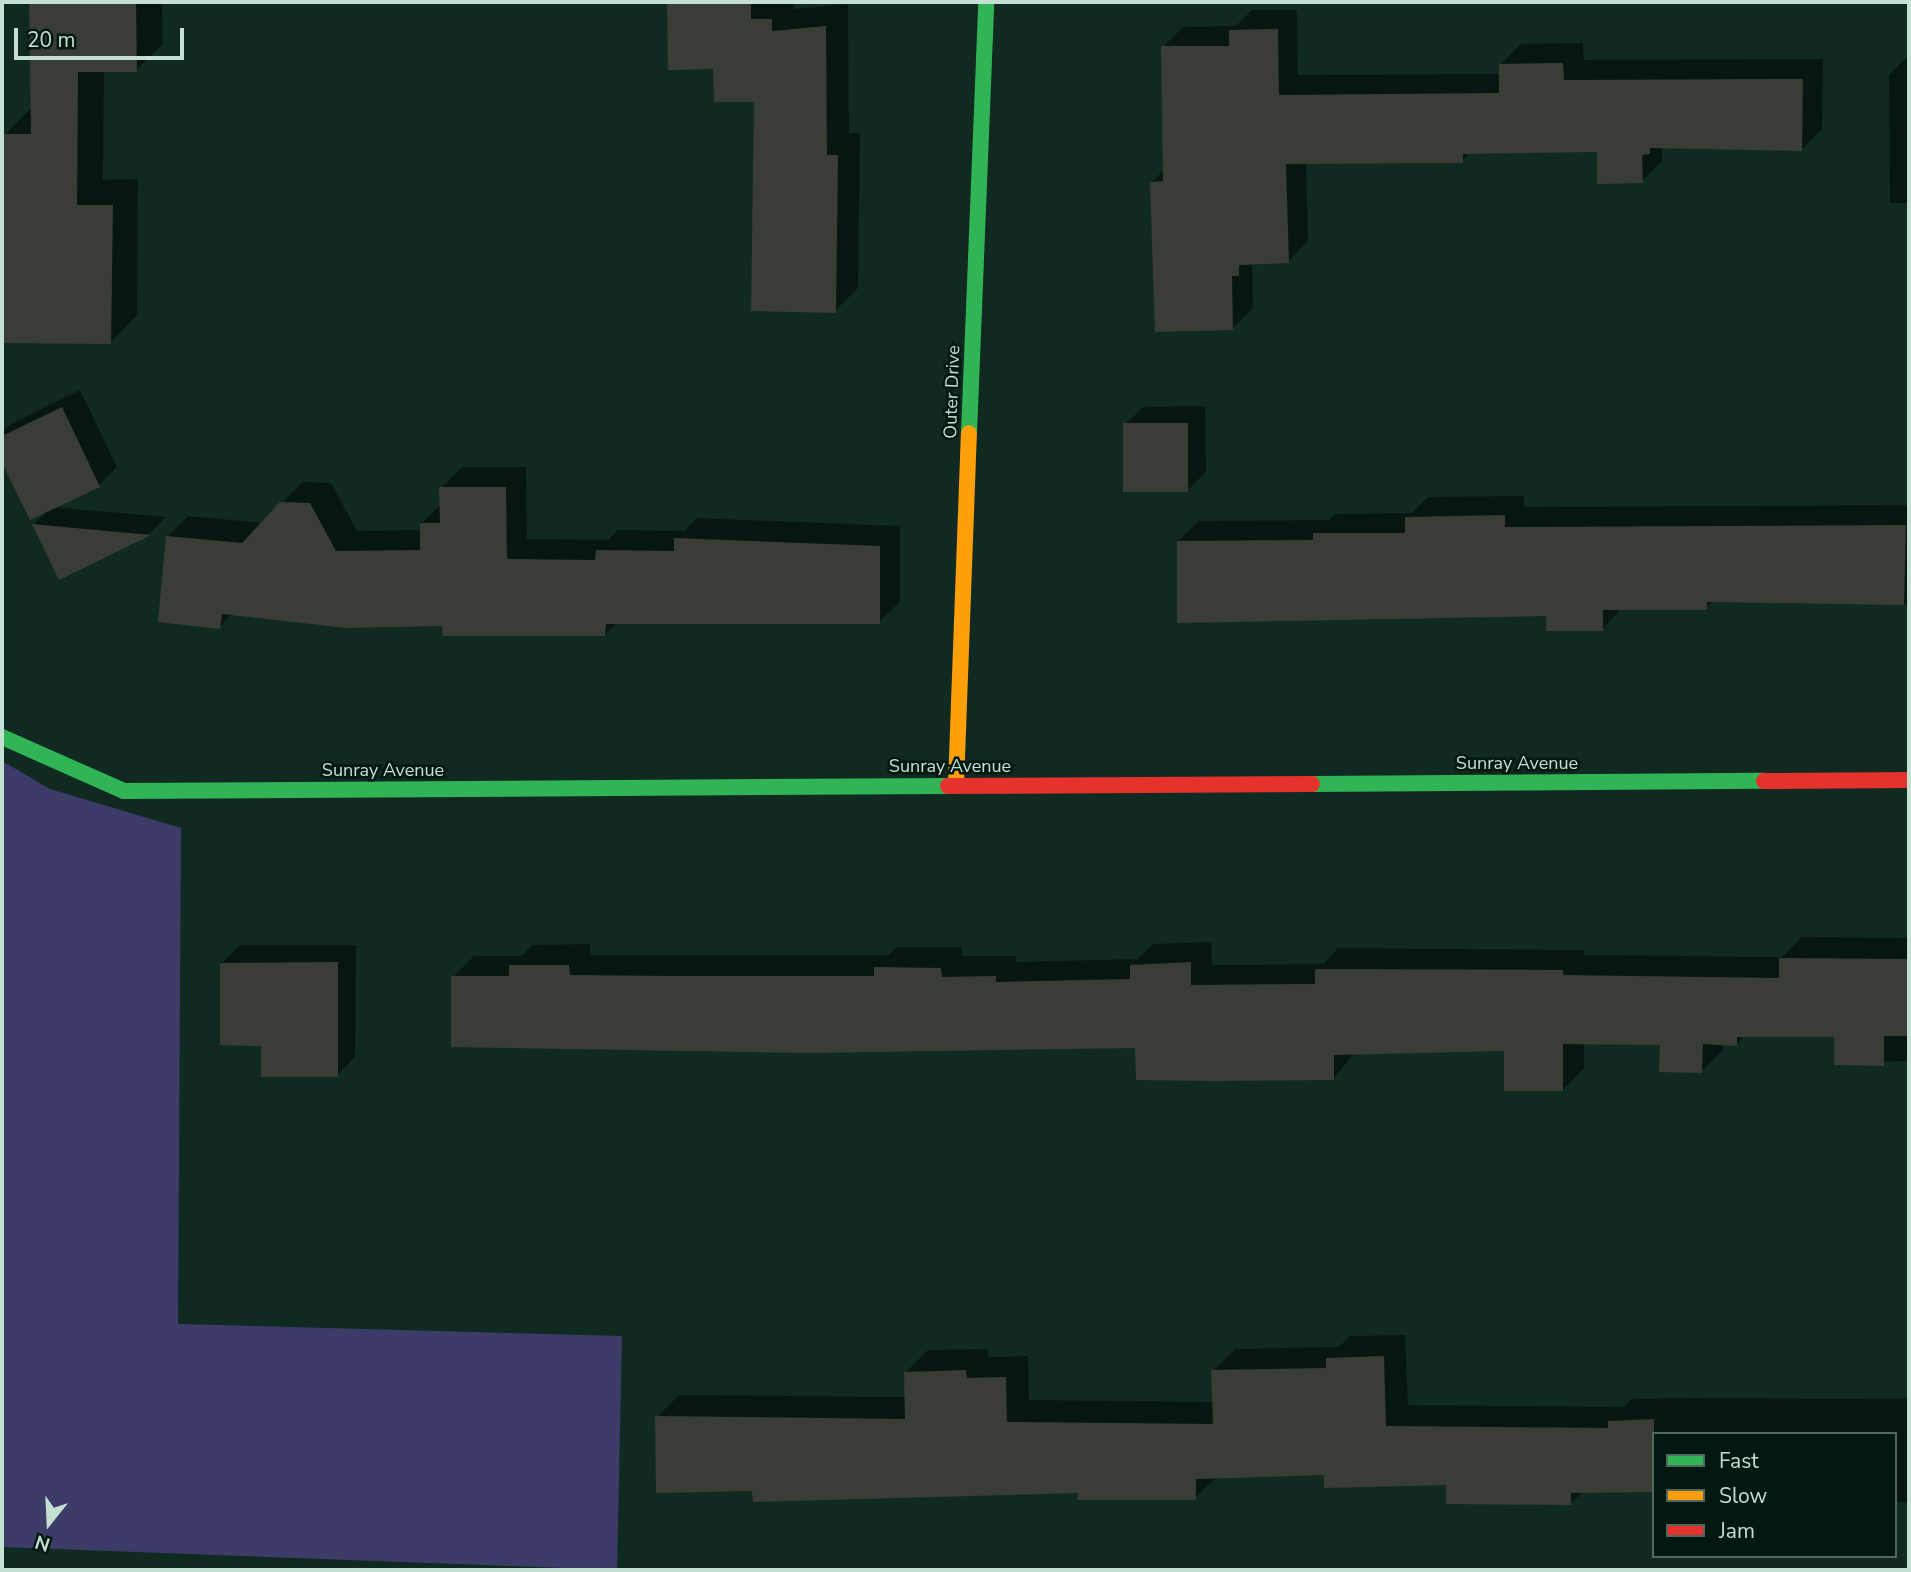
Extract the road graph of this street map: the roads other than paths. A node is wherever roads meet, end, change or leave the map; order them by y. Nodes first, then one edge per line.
1 (986, 2) edge
2 (2, 737) edge
3 (1909, 780) edge
4 (956, 785) junction

1 - 4 street, Outer Drive
2 - 4 street, Sunray Avenue
3 - 4 street, Sunray Avenue

